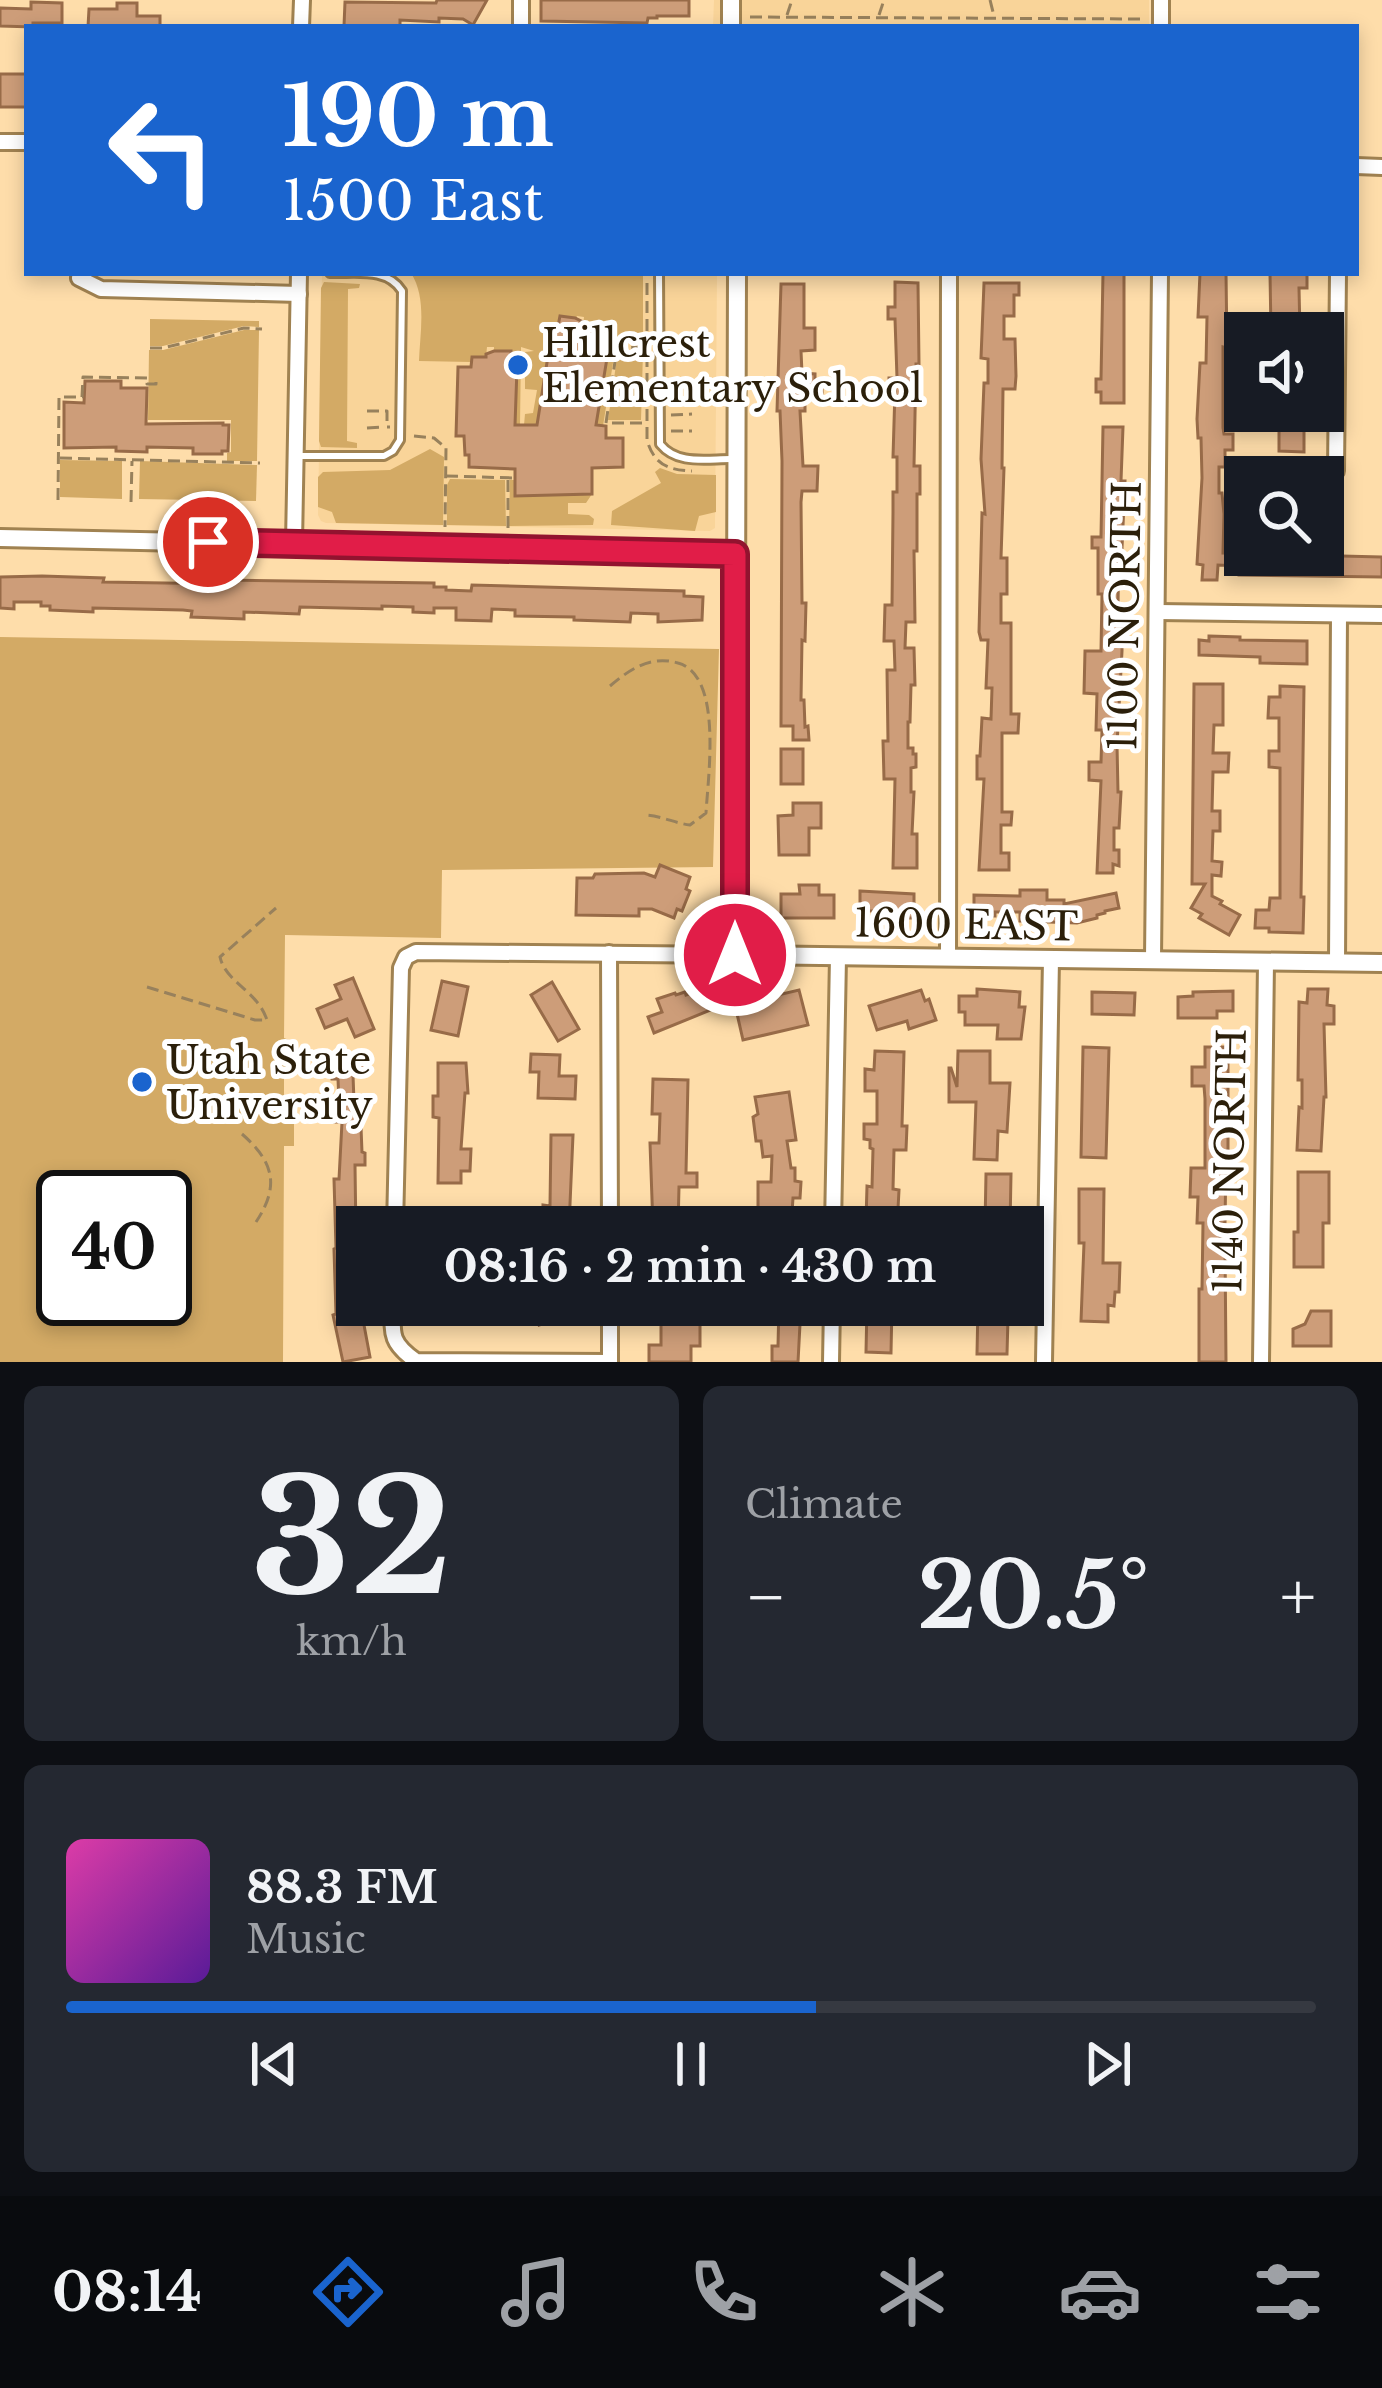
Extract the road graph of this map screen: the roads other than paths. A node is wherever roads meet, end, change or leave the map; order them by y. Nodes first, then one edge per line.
1 (299, 276) edge
2 (387, 276) edge
3 (659, 276) edge
4 (737, 276) edge
5 (949, 276) edge
6 (1160, 276) edge
7 (1338, 276) edge
8 (79, 278) dead end
9 (298, 294) junction
10 (295, 456) junction
11 (1336, 456) edge
12 (735, 459) junction
13 (0, 538) edge
14 (294, 543) junction
15 (735, 554) junction
16 (1158, 612) junction
17 (1339, 615) junction
18 (1382, 615) edge
19 (610, 953) junction
20 (735, 955) junction
21 (838, 957) junction
22 (948, 957) junction
23 (1052, 959) junction
24 (1154, 959) junction
25 (1266, 962) junction
26 (1336, 962) junction
27 (1382, 963) edge
28 (395, 1206) edge
29 (610, 1206) edge
30 (833, 1206) edge
31 (392, 1326) edge
32 (610, 1326) edge
33 (832, 1326) edge
34 (610, 1362) edge
35 (831, 1362) edge
36 (1044, 1362) edge
37 (1261, 1362) edge

1 - 9 street
2 - 10 lane
3 - 12 lane
4 - 12 street
5 - 22 street
6 - 16 street, 1100 NORTH
7 - 11 street
8 - 9 street
9 - 10 street
10 - 14 street
12 - 15 street
13 - 14 street
14 - 15 street
15 - 20 street
16 - 17 street
16 - 24 street, 1100 NORTH
17 - 18 street
17 - 26 street
19 - 20 street, 1600 EAST
19 - 28 street, 1600 EAST
19 - 29 street
20 - 21 street, 1600 EAST
21 - 22 street, 1600 EAST
21 - 30 street
22 - 23 street, 1600 EAST
23 - 24 street, 1600 EAST
23 - 36 street
24 - 25 street, 1600 EAST
25 - 26 street, 1600 EAST
25 - 37 street, 1140 NORTH
26 - 27 street, 1600 EAST
31 - 34 street
32 - 34 street
33 - 35 street

